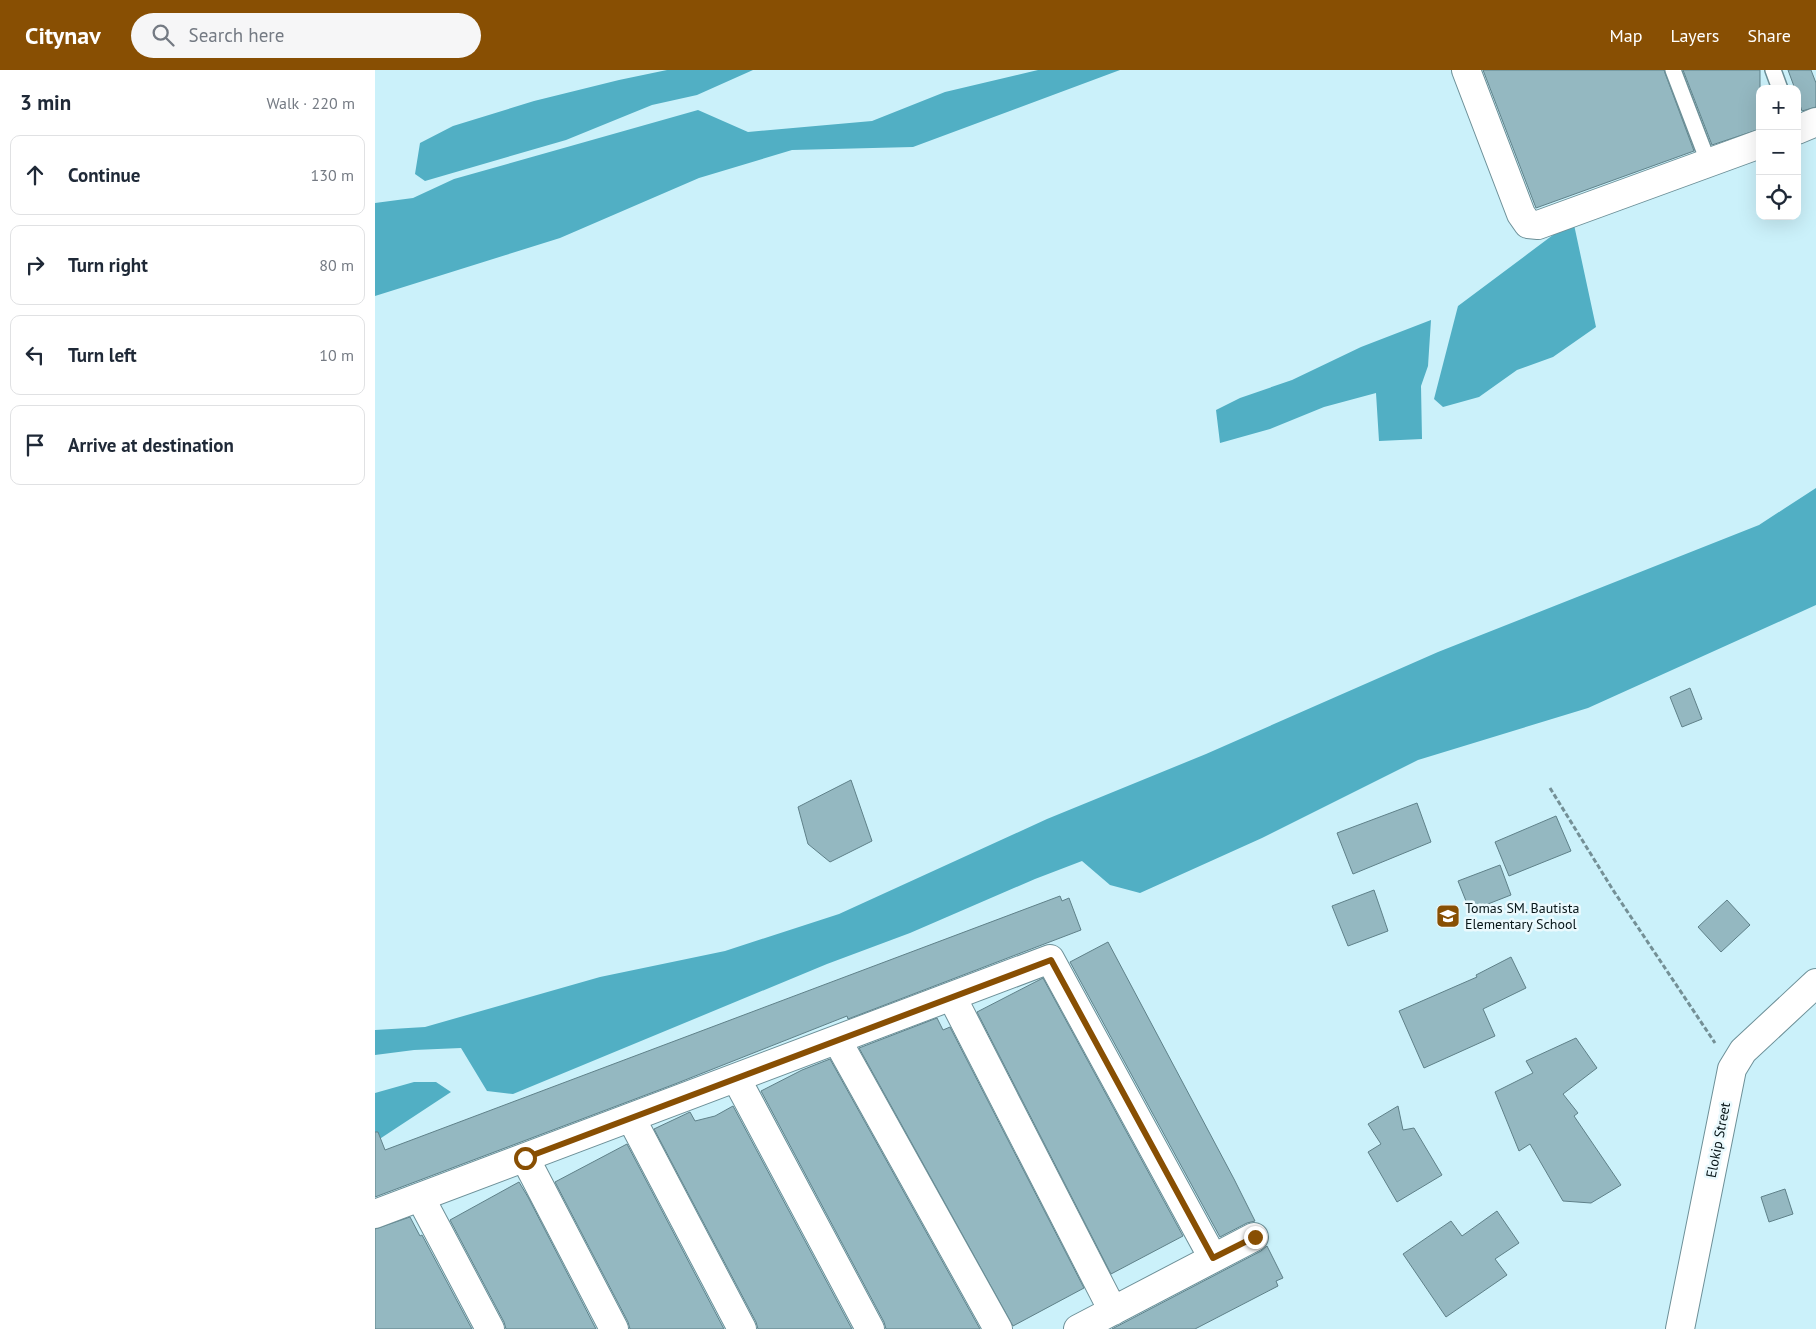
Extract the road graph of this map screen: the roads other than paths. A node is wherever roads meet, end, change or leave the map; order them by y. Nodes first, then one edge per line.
1 (1465, 70) edge
2 (1673, 70) edge
3 (1773, 70) edge
4 (1779, 85) edge
5 (1816, 122) edge
6 (1801, 128) edge
7 (1756, 146) edge
8 (1709, 164) junction
9 (1816, 983) edge
10 (952, 997) junction
11 (837, 1040) junction
12 (736, 1078) junction
13 (631, 1118) junction
14 (525, 1158) junction
15 (420, 1197) junction
16 (375, 1214) edge
17 (1255, 1237) dead end
18 (1213, 1258) junction
19 (1113, 1310) junction
20 (490, 1329) edge
21 (614, 1329) edge
22 (742, 1329) edge
23 (870, 1329) edge
24 (998, 1329) edge
25 (1077, 1329) edge
26 (1680, 1329) edge

1 - 8 street
2 - 8 lane
3 - 4 lane
5 - 6 street
7 - 8 street
9 - 26 street, Elokip Street
10 - 11 street
10 - 18 street
10 - 19 street
11 - 12 street
11 - 24 street
12 - 13 street
12 - 23 street
13 - 14 street
13 - 22 street
14 - 15 street
14 - 21 street
15 - 16 street
15 - 20 street
17 - 18 street
18 - 19 street
19 - 25 street

